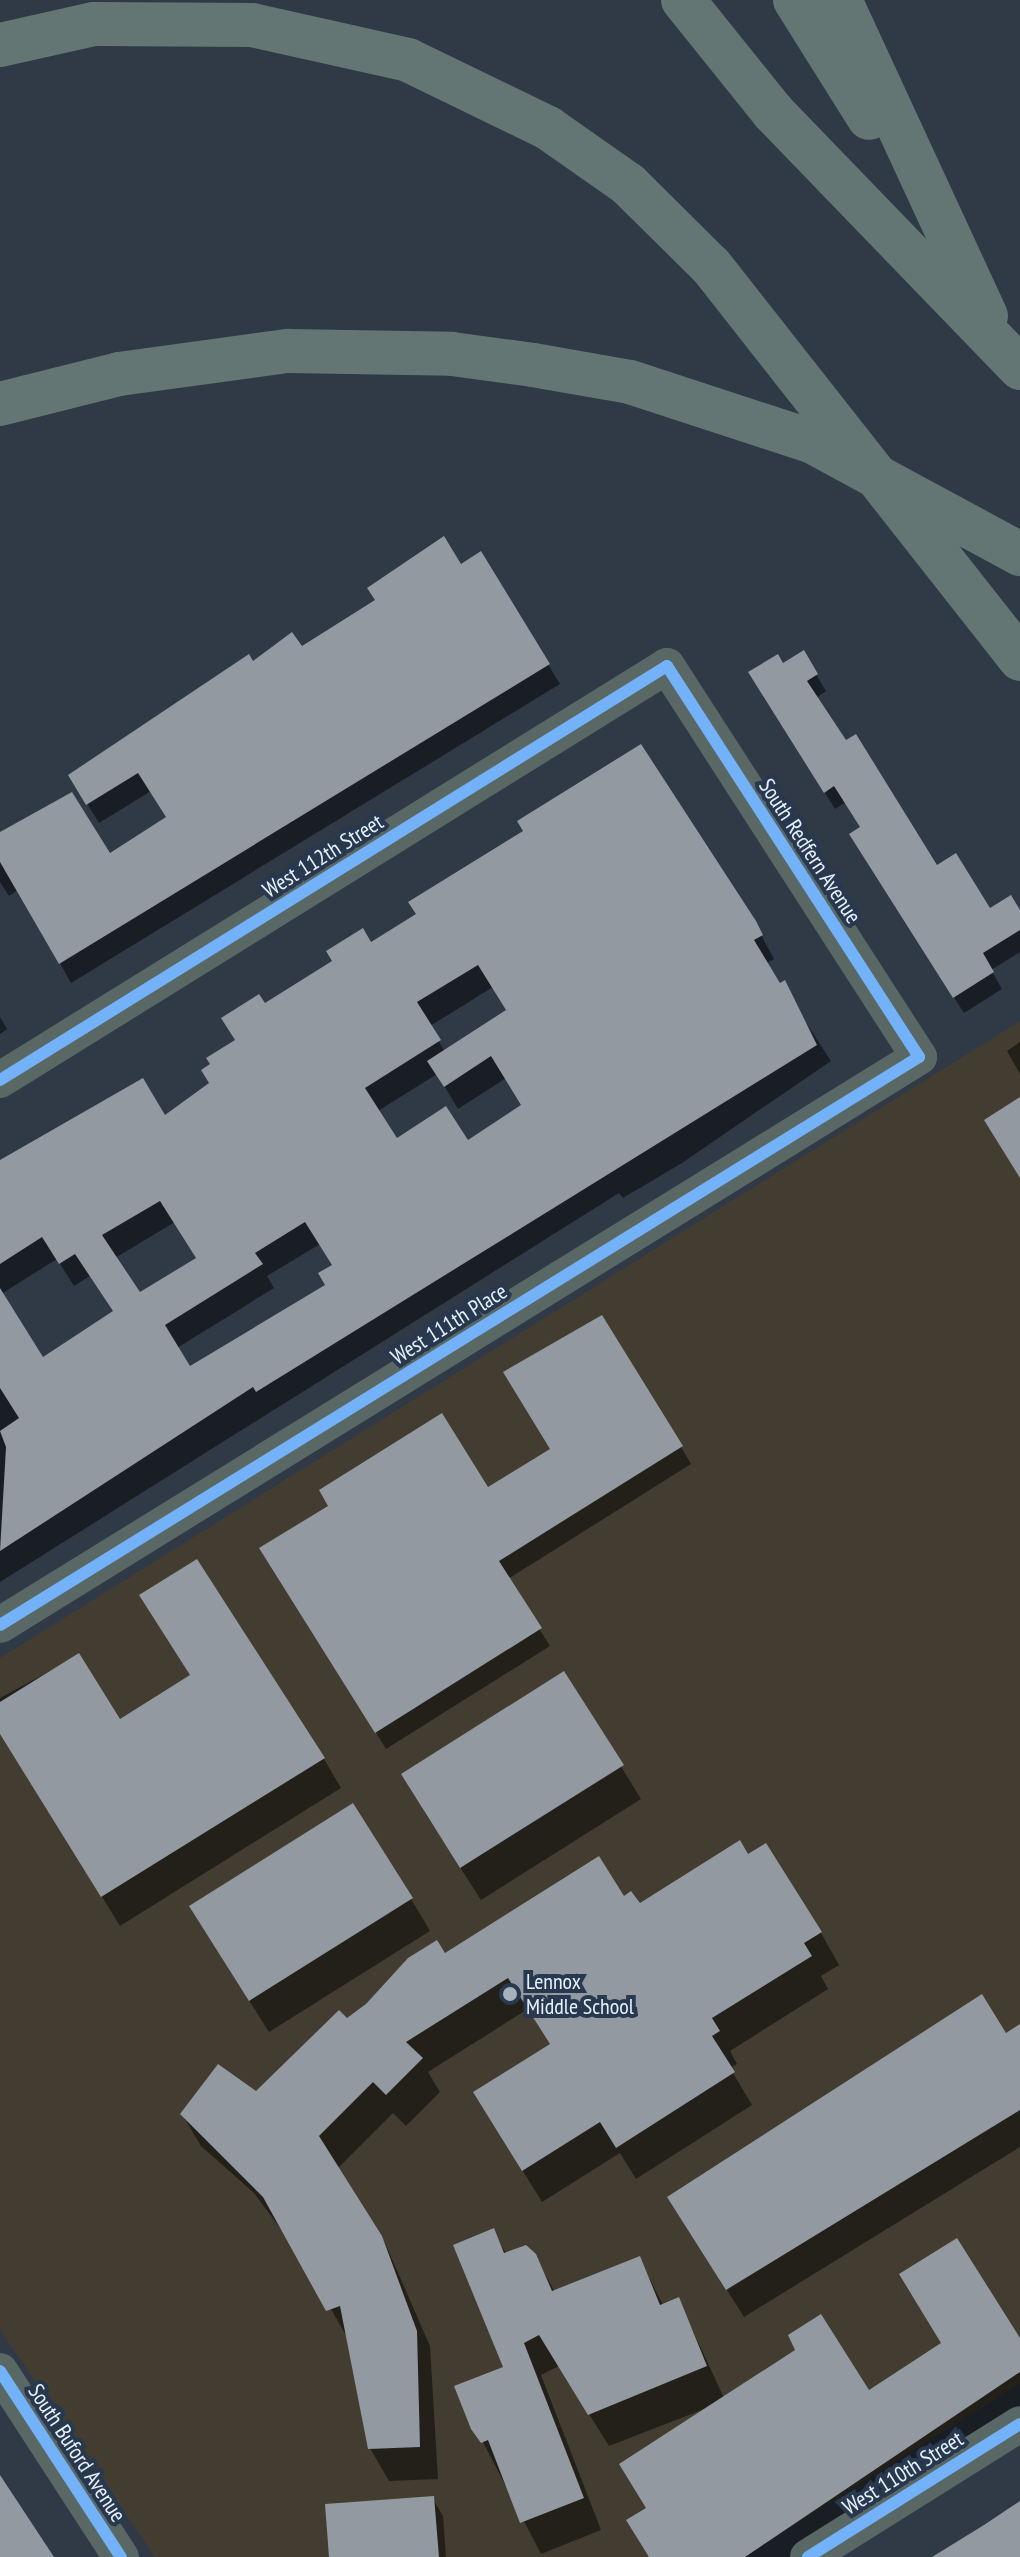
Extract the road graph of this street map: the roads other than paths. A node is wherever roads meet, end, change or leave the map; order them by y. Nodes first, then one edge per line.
1 (683, 0) edge
2 (795, 0) edge
3 (840, 0) edge
4 (0, 45) edge
5 (963, 269) junction
6 (1020, 368) edge
7 (1020, 386) edge
8 (0, 404) edge
9 (1020, 554) edge
10 (1020, 659) edge
11 (667, 666) joint
12 (919, 1057) joint
13 (0, 1080) edge
14 (0, 1625) edge
15 (0, 2371) edge
16 (1020, 2424) edge
17 (121, 2557) edge
18 (808, 2557) edge

1 - 6 highway
2 - 5 highway
3 - 5 highway
4 - 10 highway
5 - 7 highway
8 - 9 highway
11 - 12 street, South Redfern Avenue
11 - 13 street, West 112th Street
12 - 14 street, West 111th Place
15 - 17 street, South Buford Avenue
16 - 18 street, West 110th Street

